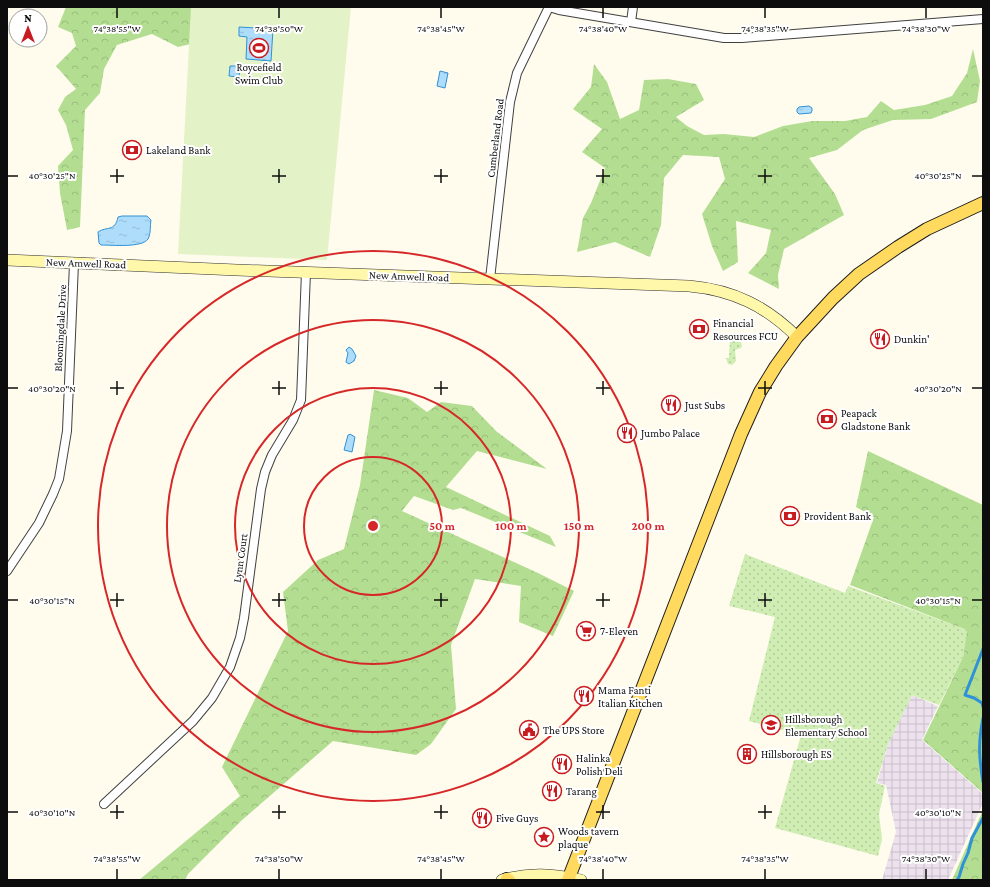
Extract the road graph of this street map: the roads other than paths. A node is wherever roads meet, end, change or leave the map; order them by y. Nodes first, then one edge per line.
1 (549, 7) edge
2 (633, 7) edge
3 (983, 19) edge
4 (631, 22) junction
5 (983, 203) edge
6 (7, 260) edge
7 (74, 263) junction
8 (306, 272) junction
9 (490, 279) junction
10 (797, 337) junction
11 (7, 571) edge
12 (104, 804) dead end
13 (568, 879) edge
14 (506, 880) edge
15 (581, 880) edge

1 - 4 street
1 - 9 street, Cumberland Road
2 - 4 street
3 - 4 street
5 - 10 main road
6 - 7 street, New Amwell Road
7 - 8 street, New Amwell Road
7 - 11 street, Bloomingdale Drive
8 - 9 street, New Amwell Road
8 - 12 street, Lynn Court
9 - 10 street, New Amwell Road
10 - 13 main road
13 - 14 street
13 - 15 street

